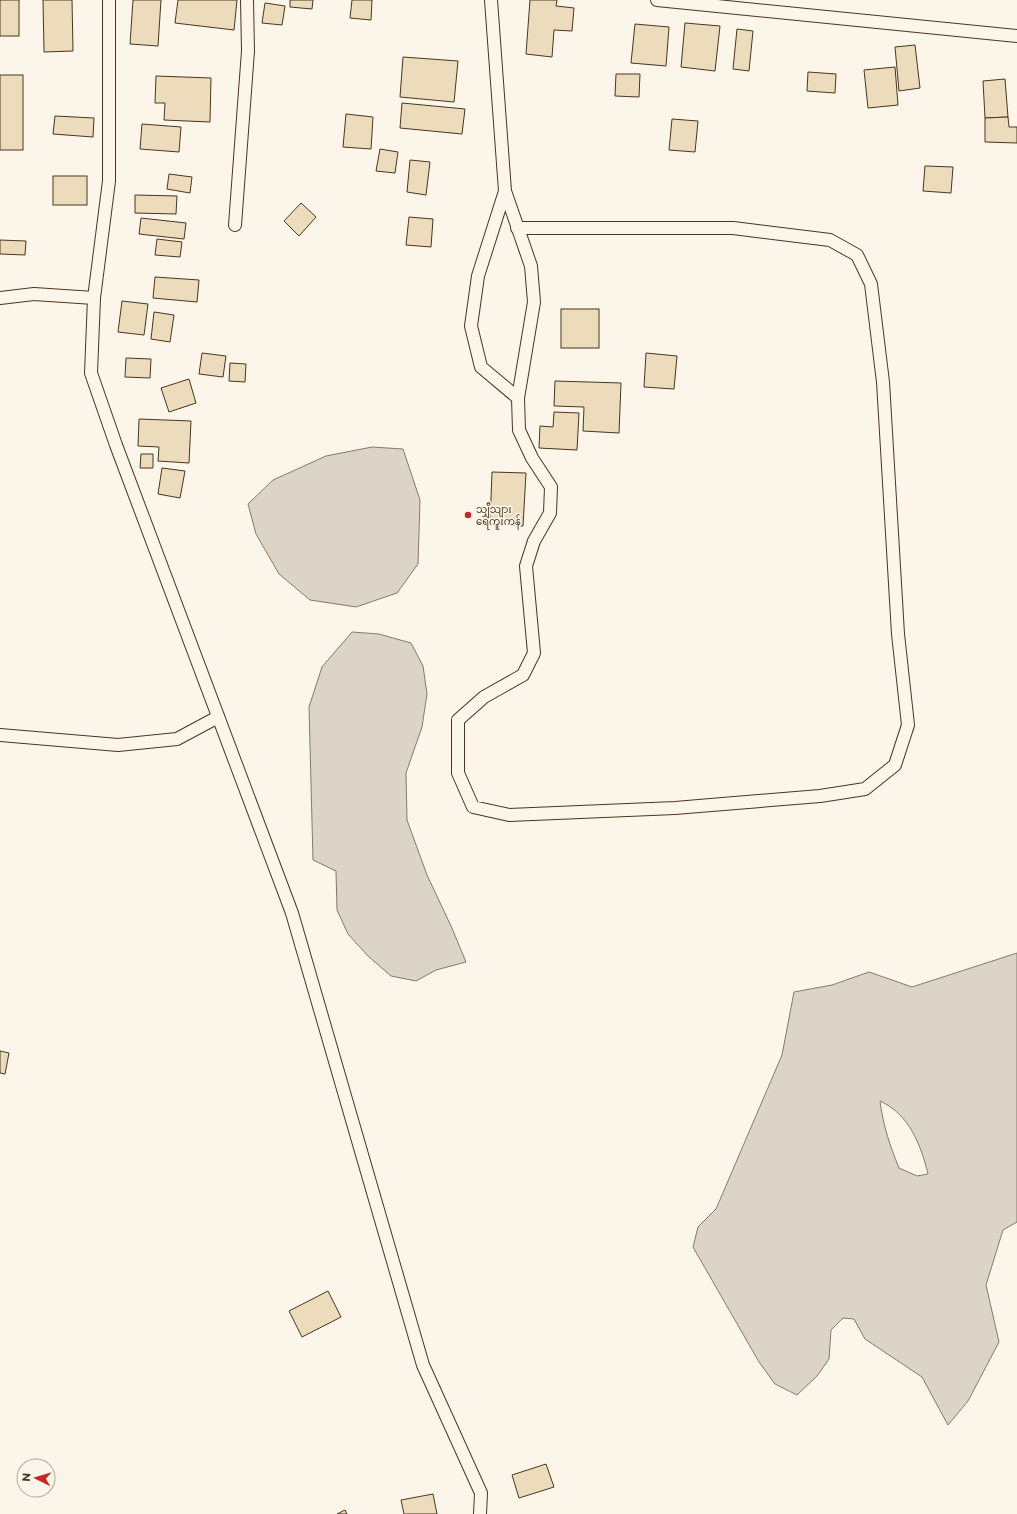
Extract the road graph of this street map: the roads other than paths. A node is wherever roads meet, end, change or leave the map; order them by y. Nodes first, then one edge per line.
1 (109, 0) edge
2 (247, 0) edge
3 (491, 0) edge
4 (657, 0) edge
5 (1017, 36) edge
6 (505, 190) junction
7 (235, 225) dead end
8 (517, 228) junction
9 (0, 298) edge
10 (94, 298) junction
11 (518, 398) junction
12 (218, 718) junction
13 (0, 735) edge
14 (480, 1514) edge

1 - 10 lane
2 - 7 lane
3 - 6 lane
4 - 5 lane
6 - 8 lane
6 - 11 lane
8 - 11 lane
8 - 11 lane
9 - 10 lane
10 - 12 lane
12 - 13 lane
12 - 14 lane

